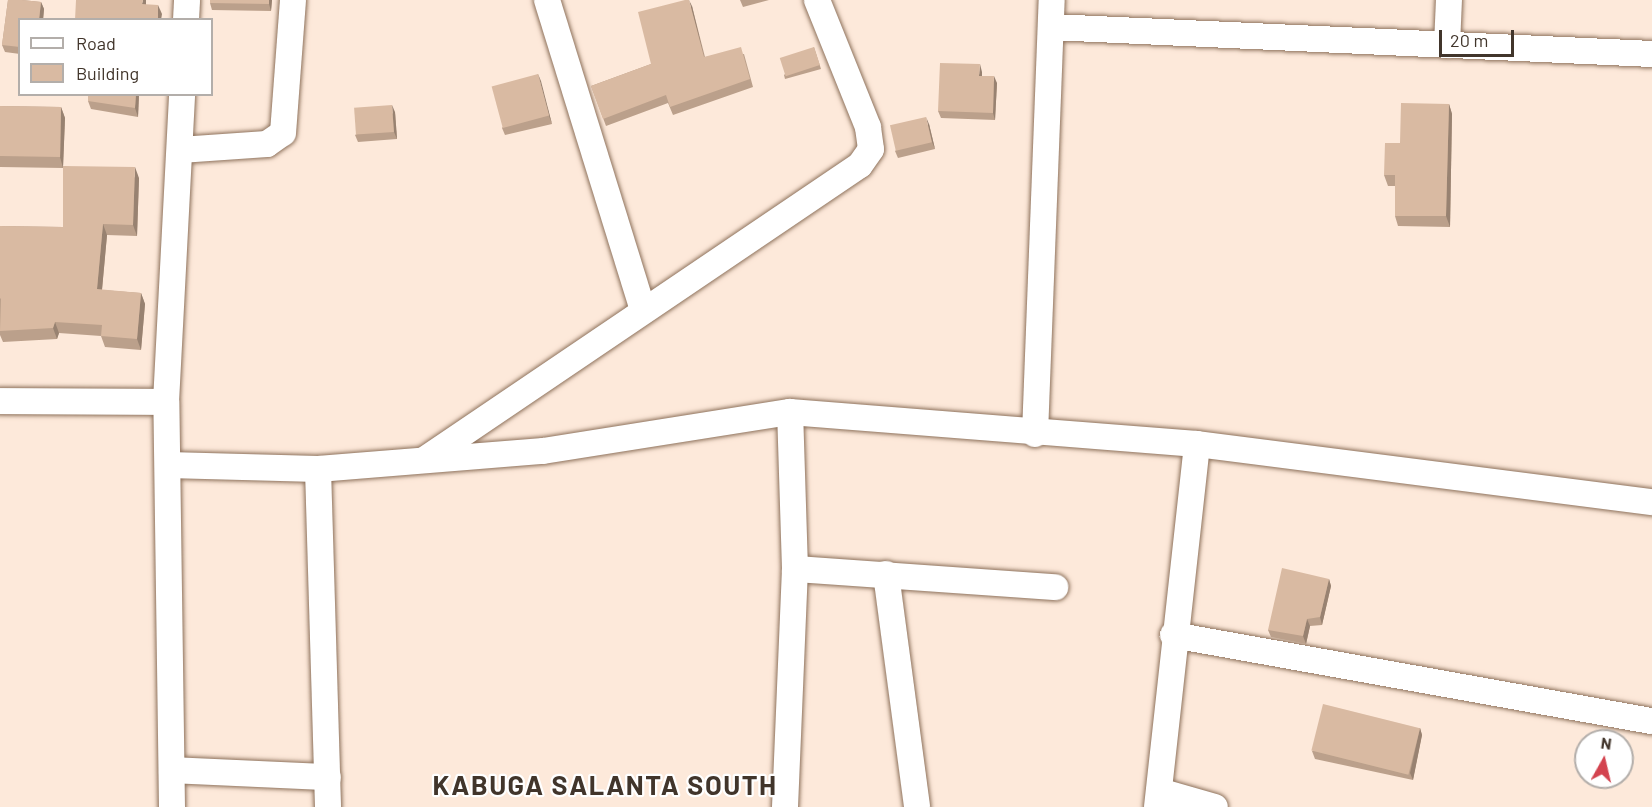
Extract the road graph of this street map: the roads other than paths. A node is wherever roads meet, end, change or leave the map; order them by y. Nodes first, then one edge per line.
1 (187, 0) edge
2 (294, 0) edge
3 (547, 0) edge
4 (817, 0) edge
5 (1052, 0) edge
6 (1449, 0) edge
7 (186, 18) edge
8 (1051, 27) junction
9 (1447, 45) junction
10 (1652, 54) edge
11 (182, 96) edge
12 (180, 150) junction
13 (642, 310) junction
14 (0, 401) edge
15 (166, 402) junction
16 (790, 412) junction
17 (1035, 434) junction
18 (1197, 444) junction
19 (423, 461) junction
20 (168, 465) junction
21 (318, 469) junction
22 (1652, 502) edge
23 (795, 569) junction
24 (886, 574) junction
25 (1055, 587) dead end
26 (1173, 634) junction
27 (1652, 721) edge
28 (171, 770) junction
29 (328, 777) junction
30 (1158, 799) edge
31 (172, 807) edge
32 (327, 807) edge
33 (786, 807) edge
34 (917, 807) edge
35 (1215, 807) edge

1 - 7 street
2 - 12 street
3 - 13 street
4 - 13 street
5 - 8 street
6 - 9 street
8 - 9 street
8 - 17 street
9 - 10 street
11 - 12 street
12 - 15 street
13 - 19 street
14 - 15 street
15 - 20 street
16 - 17 street
16 - 19 street
16 - 23 street
17 - 18 street
18 - 22 street
18 - 26 street
19 - 21 street
20 - 21 street
20 - 28 street
21 - 29 street
23 - 24 street
23 - 33 street
24 - 25 street
24 - 34 street
26 - 27 street
26 - 30 street
28 - 29 street
28 - 31 street
29 - 32 street
30 - 35 street

